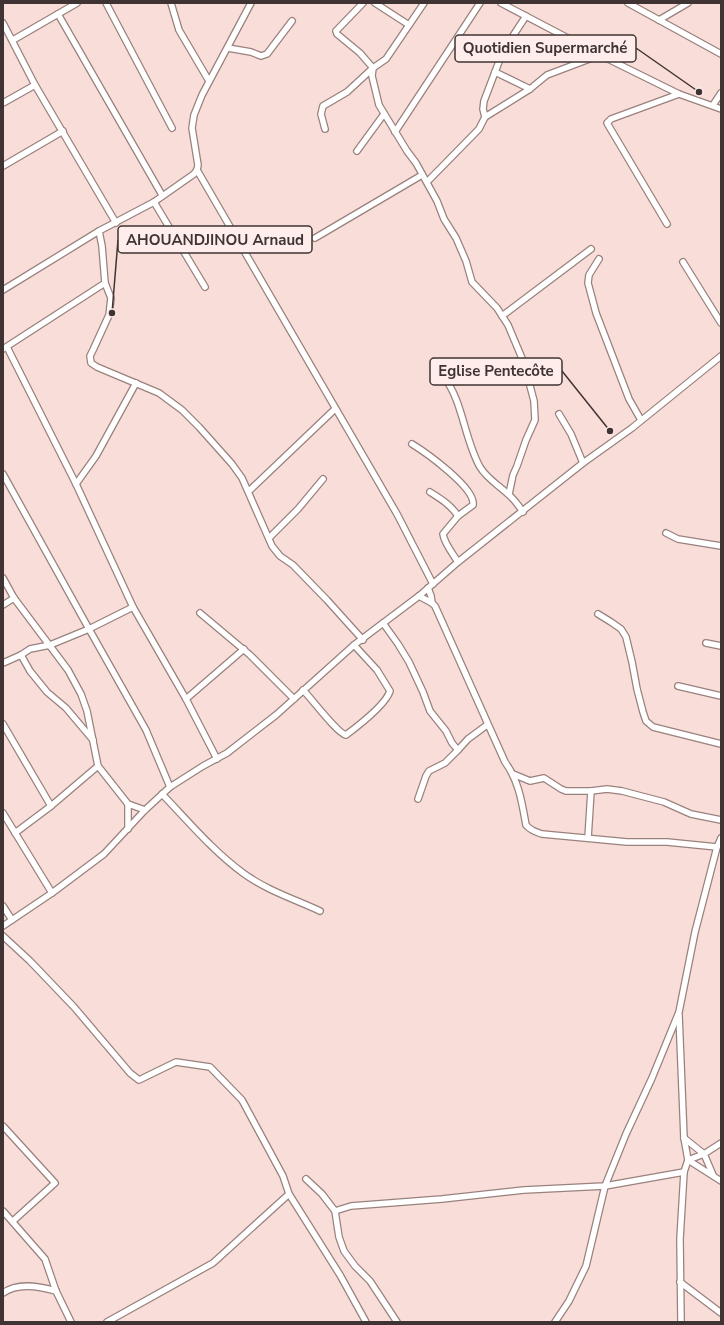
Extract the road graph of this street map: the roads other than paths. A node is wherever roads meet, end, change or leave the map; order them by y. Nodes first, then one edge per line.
1 (77, 3) edge
2 (106, 3) edge
3 (171, 3) edge
4 (252, 3) edge
5 (363, 3) edge
6 (375, 3) edge
7 (424, 3) edge
8 (480, 3) edge
9 (501, 3) edge
10 (628, 3) edge
11 (688, 3) edge
12 (58, 14) junction
13 (526, 16) junction
14 (659, 20) junction
15 (292, 21) dead end
16 (3, 23) edge
17 (409, 25) junction
18 (13, 40) junction
19 (228, 48) junction
20 (721, 54) edge
21 (600, 55) junction
22 (373, 68) junction
23 (494, 72) junction
24 (209, 81) junction
25 (35, 85) junction
26 (530, 89) junction
27 (721, 93) edge
28 (679, 94) junction
29 (3, 103) edge
30 (712, 105) junction
31 (721, 110) edge
32 (384, 114) junction
33 (485, 117) junction
34 (172, 128) dead end
35 (326, 129) dead end
36 (62, 131) junction
37 (396, 132) junction
38 (357, 151) dead end
39 (3, 166) edge
40 (197, 170) junction
41 (422, 175) junction
42 (427, 182) junction
43 (162, 195) junction
44 (154, 202) junction
45 (116, 223) junction
46 (667, 224) dead end
47 (99, 231) junction
48 (315, 238) dead end
49 (591, 249) dead end
50 (599, 259) dead end
51 (683, 262) dead end
52 (105, 283) junction
53 (205, 287) dead end
54 (3, 290) edge
55 (502, 316) junction
56 (721, 323) edge
57 (5, 348) edge
58 (721, 356) edge
59 (443, 376) dead end
60 (136, 383) junction
61 (335, 408) junction
62 (559, 414) dead end
63 (641, 420) junction
64 (412, 444) dead end
65 (583, 463) junction
66 (3, 474) edge
67 (323, 479) dead end
68 (5, 483) edge
69 (76, 484) junction
70 (249, 491) junction
71 (430, 492) dead end
72 (509, 494) junction
73 (523, 512) junction
74 (458, 516) junction
75 (666, 533) dead end
76 (269, 538) junction
77 (721, 546) edge
78 (458, 562) junction
79 (3, 578) edge
80 (430, 586) junction
81 (419, 596) junction
82 (14, 598) junction
83 (432, 603) junction
84 (3, 605) edge
85 (133, 607) junction
86 (200, 613) dead end
87 (598, 614) dead end
88 (383, 623) junction
89 (89, 629) junction
90 (363, 640) junction
91 (706, 643) dead end
92 (50, 645) junction
93 (354, 645) junction
94 (721, 646) edge
95 (244, 649) junction
96 (21, 655) junction
97 (3, 662) edge
98 (678, 686) dead end
99 (303, 690) junction
100 (721, 696) edge
101 (186, 699) junction
102 (294, 699) junction
103 (3, 724) edge
104 (488, 725) junction
105 (93, 740) junction
106 (721, 744) edge
107 (458, 750) junction
108 (217, 758) junction
109 (98, 766) junction
110 (513, 774) junction
111 (170, 787) junction
112 (591, 791) junction
113 (162, 794) junction
114 (418, 799) dead end
115 (128, 804) junction
116 (51, 806) junction
117 (145, 810) junction
118 (3, 813) edge
119 (721, 820) edge
120 (128, 829) junction
121 (15, 833) junction
122 (588, 838) junction
123 (721, 838) edge
124 (717, 847) junction
125 (52, 893) junction
126 (3, 906) edge
127 (320, 911) dead end
128 (12, 920) junction
129 (3, 926) edge
130 (3, 936) edge
131 (679, 1012) junction
132 (3, 1126) edge
133 (684, 1138) junction
134 (721, 1143) edge
135 (704, 1154) junction
136 (688, 1160) junction
137 (684, 1172) junction
138 (713, 1175) junction
139 (306, 1179) dead end
140 (721, 1181) edge
141 (606, 1186) junction
142 (289, 1194) junction
143 (3, 1211) edge
144 (336, 1211) junction
145 (13, 1221) junction
146 (680, 1282) junction
147 (56, 1291) junction
148 (3, 1293) edge
149 (721, 1313) edge
150 (71, 1322) edge
151 (107, 1322) edge
152 (366, 1322) edge
153 (397, 1322) edge
154 (556, 1322) edge
155 (681, 1322) edge

1 - 12 street
2 - 34 street
3 - 24 street
4 - 19 street
5 - 22 street
6 - 17 street
7 - 17 street
8 - 37 street
9 - 13 street
10 - 14 street
11 - 14 street
12 - 18 street
12 - 43 street
13 - 21 street
13 - 23 street
14 - 20 street
15 - 19 street
16 - 18 street
17 - 22 street
18 - 25 street
19 - 24 street
21 - 26 street
21 - 28 street
22 - 32 street
22 - 35 street
23 - 26 street
23 - 33 street
24 - 40 street
25 - 29 street
25 - 36 street
26 - 33 street
27 - 30 street
28 - 30 street
28 - 46 street
30 - 31 street
32 - 37 street
32 - 38 street
33 - 42 street
36 - 39 street
36 - 45 street
37 - 41 street
40 - 43 street
40 - 61 street
41 - 42 street
41 - 48 street
42 - 55 street
43 - 44 street
44 - 45 street
44 - 53 street
45 - 47 street
47 - 52 street
47 - 54 street
49 - 55 street
50 - 63 street
51 - 56 street
52 - 57 street
52 - 60 street
55 - 72 street
57 - 69 street
58 - 63 street
59 - 72 street
60 - 69 street
60 - 70 street
61 - 70 street
61 - 80 street
62 - 65 street
63 - 65 street
64 - 74 street
65 - 73 street
66 - 68 street
67 - 76 street
68 - 89 street
69 - 85 street
70 - 76 street
71 - 74 street
72 - 73 street
73 - 78 street
74 - 78 street
75 - 77 street
76 - 90 street
78 - 80 street
79 - 82 street
80 - 81 street
80 - 83 street
81 - 83 street
81 - 88 street
82 - 84 street
82 - 92 street
83 - 104 street
85 - 89 street
85 - 101 street
86 - 95 street
87 - 106 street
88 - 90 street
88 - 107 street
89 - 92 street
89 - 111 street
90 - 93 street
91 - 94 street
92 - 96 street
92 - 105 street
93 - 99 street
93 - 99 street
95 - 101 street
95 - 102 street
96 - 97 street
96 - 105 street
98 - 100 street
99 - 102 street
101 - 108 street
102 - 108 street
103 - 116 street
104 - 107 street
104 - 110 street
105 - 109 street
107 - 114 street
108 - 111 street
109 - 115 street
109 - 116 street
110 - 112 street
110 - 122 street
111 - 113 street
112 - 119 street
112 - 122 street
113 - 117 street
113 - 127 street
115 - 117 street
115 - 120 street
116 - 121 street
117 - 120 street
118 - 121 street
120 - 125 street
121 - 125 street
122 - 124 street
123 - 124 street
124 - 131 street
125 - 128 street
126 - 128 street
128 - 129 street
130 - 142 street
131 - 133 street
131 - 141 street
132 - 145 street
133 - 135 street
133 - 136 street
134 - 135 street
135 - 136 street
135 - 138 street
136 - 137 street
136 - 138 street
137 - 141 street
137 - 146 street
138 - 140 street
139 - 144 street
141 - 144 street
141 - 154 street
142 - 151 street
142 - 152 street
143 - 145 street
144 - 153 street
145 - 147 street
146 - 149 street
146 - 155 street
147 - 148 street
147 - 150 street

